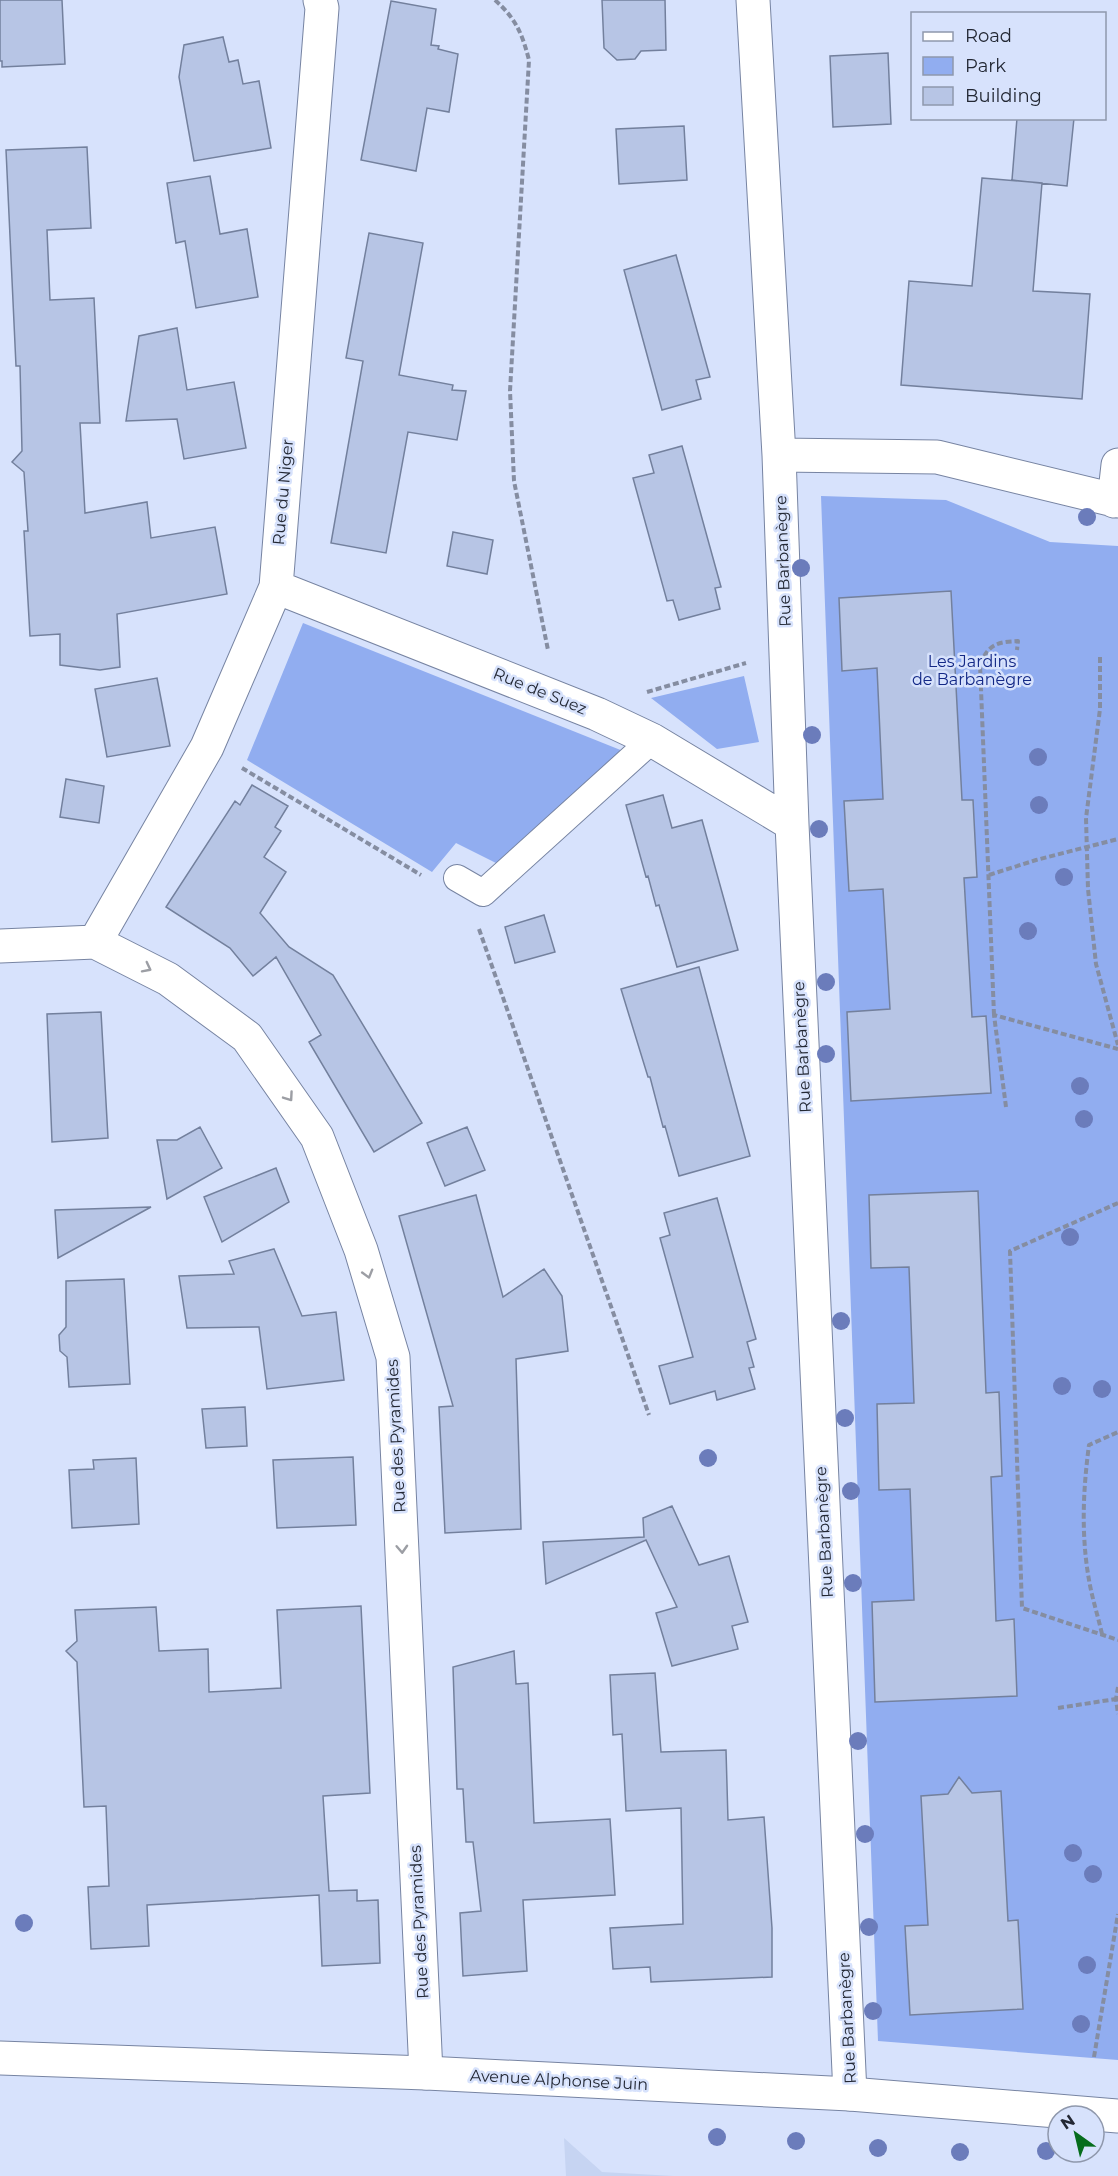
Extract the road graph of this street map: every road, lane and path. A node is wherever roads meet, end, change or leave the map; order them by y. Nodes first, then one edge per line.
1 (320, 0) edge
2 (495, 0) edge
3 (753, 0) edge
4 (779, 455) junction
5 (1118, 465) edge
6 (1116, 501) edge
7 (276, 587) junction
8 (1017, 650) dead end
9 (786, 651) junction
10 (1100, 657) dead end
11 (558, 698) junction
12 (597, 714) junction
13 (652, 740) junction
14 (207, 747) junction
15 (792, 824) junction
16 (1118, 839) edge
17 (1087, 847) junction
18 (989, 875) junction
19 (457, 878) joint
20 (483, 893) junction
21 (95, 942) junction
22 (0, 946) edge
23 (994, 1014) junction
24 (1118, 1047) edge
25 (1006, 1107) dead end
26 (1118, 1203) edge
27 (649, 1415) dead end
28 (1118, 1432) edge
29 (1102, 1635) junction
30 (1118, 1640) edge
31 (1118, 1688) edge
32 (1116, 1699) junction
33 (1058, 1708) dead end
34 (1118, 1714) edge
35 (1118, 1914) edge
36 (1094, 2057) dead end
37 (0, 2058) edge
38 (426, 2073) junction
39 (850, 2094) junction
40 (1118, 2116) edge

1 - 7 street, Rue du Niger
2 - 11 path
3 - 4 street, Rue Barbanègre
4 - 6 street
4 - 9 street, Rue Barbanègre
5 - 6 street
7 - 11 street, Rue de Suez
7 - 14 street, Rue du Niger
8 - 18 path
9 - 12 path
9 - 15 street, Rue Barbanègre
10 - 17 path
11 - 12 street, Rue de Suez
12 - 13 street, Rue de Suez
13 - 15 street, Rue de Suez
13 - 20 lane
14 - 19 path
14 - 21 street, Rue du Niger
15 - 39 street, Rue Barbanègre
16 - 17 path
17 - 18 path
17 - 24 path
18 - 23 path
19 - 20 lane
20 - 27 path
21 - 22 street, Rue des Pyramides
21 -> 38 street, Rue des Pyramides
23 - 24 path
23 - 25 path
26 - 29 path
28 - 29 path
29 - 30 path
31 - 32 path
32 - 33 path
32 - 34 path
35 - 36 path
37 - 38 street, Avenue Alphonse Juin
38 - 39 street, Avenue Alphonse Juin
39 - 40 street, Avenue Alphonse Juin

